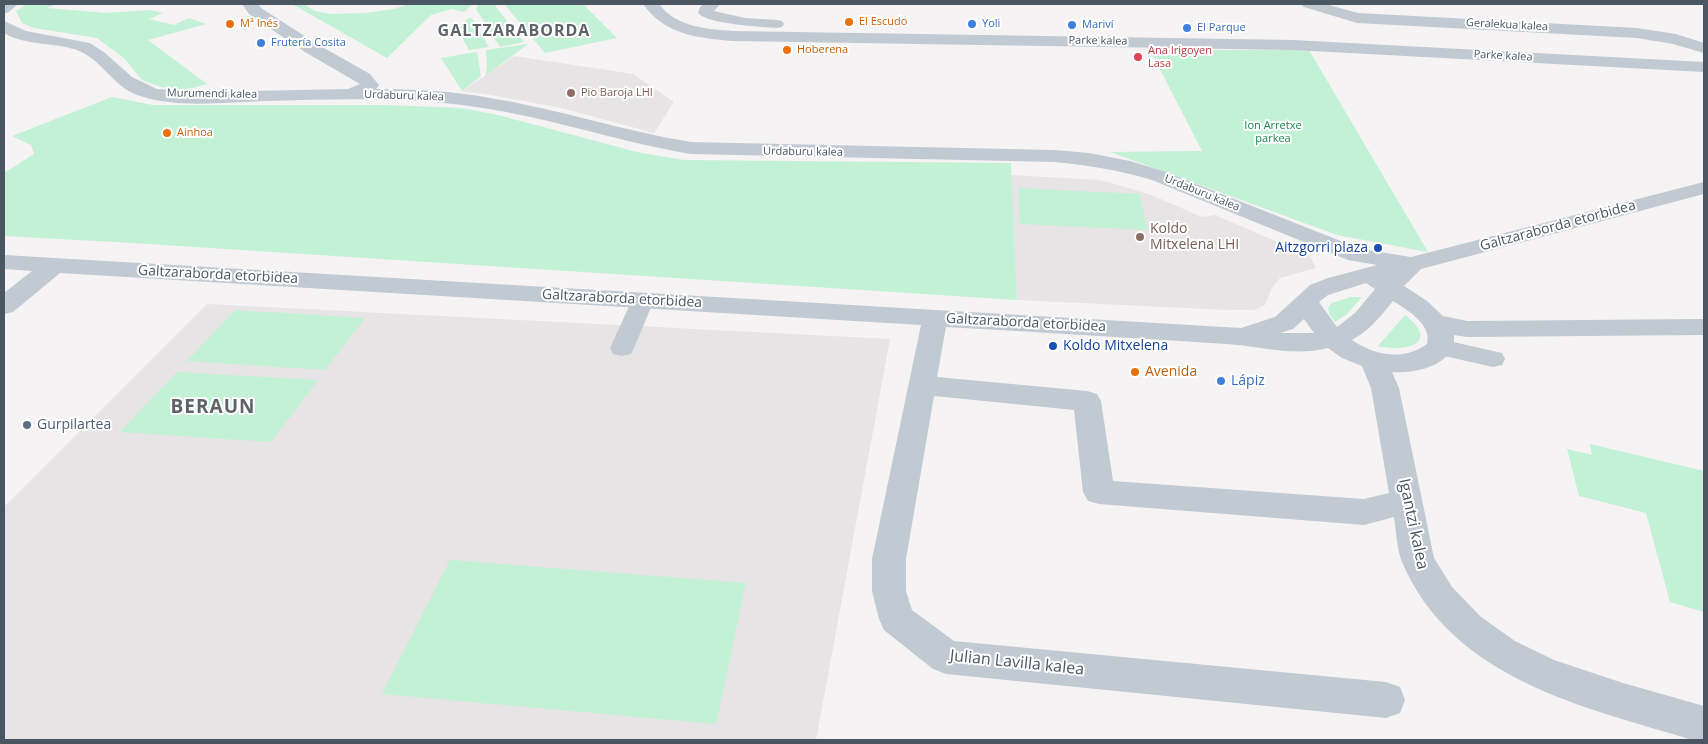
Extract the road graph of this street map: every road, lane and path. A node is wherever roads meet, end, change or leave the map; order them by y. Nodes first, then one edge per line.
1 (10, 4) edge
2 (250, 4) edge
3 (651, 4) edge
4 (713, 4) edge
5 (1309, 4) edge
6 (4, 9) edge
7 (777, 24) dead end
8 (4, 26) edge
9 (1704, 48) edge
10 (1704, 67) edge
11 (350, 94) junction
12 (1704, 188) edge
13 (4, 262) edge
14 (1412, 264) junction
15 (54, 265) junction
16 (1371, 272) junction
17 (643, 300) junction
18 (1306, 301) junction
19 (4, 306) edge
20 (935, 318) junction
21 (1434, 322) junction
22 (1703, 328) edge
23 (1240, 336) junction
24 (1332, 339) junction
25 (1440, 347) junction
26 (622, 348) dead end
27 (1493, 359) dead end
28 (1373, 360) junction
29 (922, 385) junction
30 (1408, 501) junction
31 (1386, 700) dead end
32 (1704, 725) edge

1 - 6 street
2 - 11 street, Urdaburu kalea
3 - 10 street, Parke kalea
4 - 7 lane
5 - 9 street, Geralekua kalea
8 - 11 street, Murumendi kalea
11 - 16 street, Urdaburu kalea
12 - 14 street, Galtzaraborda etorbidea
13 - 15 street, Galtzaraborda etorbidea
14 - 16 street, Galtzaraborda etorbidea
14 - 16 street, Urdaburu kalea
15 - 17 street, Galtzaraborda etorbidea
15 - 19 street
16 - 18 street, Galtzaraborda etorbidea
16 - 21 street
16 - 24 street, Galtzaraborda etorbidea
17 - 20 street, Galtzaraborda etorbidea
17 - 26 lane
18 - 23 street, Galtzaraborda etorbidea
18 - 24 street
20 - 23 street, Galtzaraborda etorbidea
20 - 29 street, Julian Lavilla kalea
21 - 22 street
21 - 25 street
23 - 24 street, Galtzaraborda etorbidea
24 - 28 street
25 - 27 lane
25 - 28 street
28 - 30 street, Igantzi kalea
29 - 30 street
29 - 31 street, Julian Lavilla kalea
30 - 32 street, Igantzi kalea

